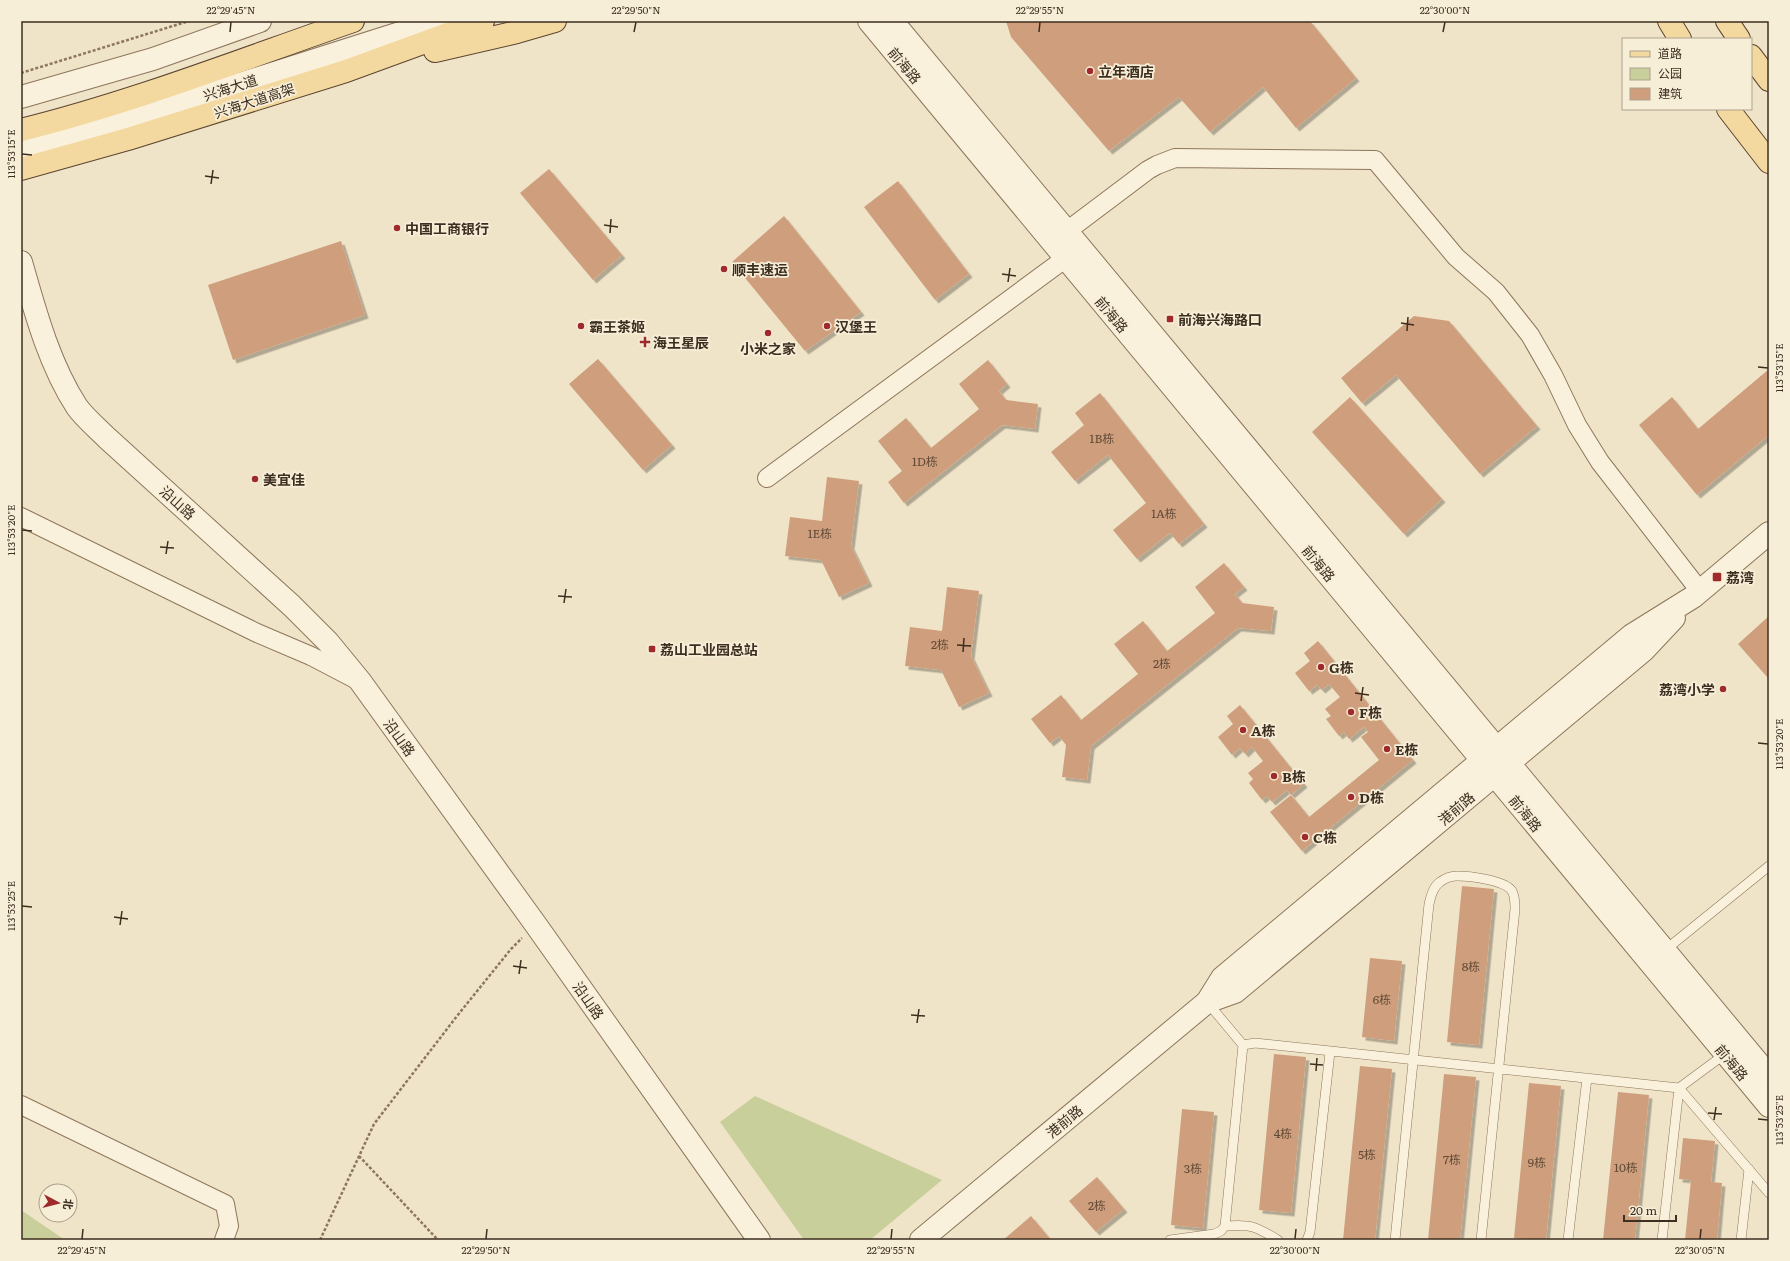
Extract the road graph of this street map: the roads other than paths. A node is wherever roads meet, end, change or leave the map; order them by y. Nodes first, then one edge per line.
1 (260, 21) edge
2 (353, 21) edge
3 (438, 21) edge
4 (483, 21) edge
5 (555, 21) edge
6 (869, 21) edge
7 (892, 21) edge
8 (1669, 21) edge
9 (1727, 21) edge
10 (1679, 38) edge
11 (1738, 38) edge
12 (1752, 57) edge
13 (346, 71) junction
14 (1769, 80) edge
15 (21, 97) edge
16 (1729, 110) edge
17 (21, 130) edge
18 (21, 151) edge
19 (1769, 162) edge
20 (21, 169) edge
21 (1066, 231) junction
22 (1066, 258) junction
23 (21, 262) edge
24 (28, 308) edge
25 (767, 478) dead end
26 (21, 517) edge
27 (1769, 533) edge
28 (1696, 594) junction
29 (360, 681) junction
30 (1496, 761) junction
31 (1769, 866) edge
32 (1664, 951) junction
33 (1207, 1002) junction
34 (1243, 1045) junction
35 (1330, 1052) junction
36 (1725, 1054) junction
37 (1414, 1060) junction
38 (1499, 1069) junction
39 (1769, 1076) edge
40 (1587, 1078) junction
41 (1679, 1088) junction
42 (21, 1106) edge
43 (1769, 1106) edge
44 (1749, 1168) junction
45 (1769, 1193) edge
46 (1225, 1226) junction
47 (224, 1240) edge
48 (759, 1240) edge
49 (921, 1240) edge
50 (1170, 1240) edge
51 (1278, 1240) edge
52 (1307, 1240) edge
53 (1395, 1240) edge
54 (1481, 1240) edge
55 (1568, 1240) edge
56 (1662, 1240) edge
57 (1741, 1240) edge

1 - 15 street
2 - 17 main road
3 - 18 street, 兴海大道
4 - 13 main road, 兴海大道高架
5 - 13 main road
6 - 22 street, 前海路
7 - 21 street, 前海路
8 - 10 main road
9 - 11 main road
12 - 14 main road
13 - 20 main road, 兴海大道高架
16 - 19 main road
21 - 28 street
21 - 30 street, 前海路
22 - 25 street
22 - 30 street, 前海路
23 - 24 street, 沿山路
24 - 29 street, 沿山路
26 - 29 street
27 - 28 street, 港前路
28 - 30 street, 港前路
29 - 48 street, 沿山路
30 - 32 street, 前海路
30 - 33 street, 港前路
30 - 36 street, 前海路
31 - 32 lane
32 - 39 street, 前海路
33 - 34 lane
33 - 49 street, 港前路
34 - 35 lane
34 - 46 lane
35 - 37 lane
35 - 52 lane
36 - 41 lane
36 - 43 street, 前海路
37 - 38 lane
37 - 38 lane
37 - 53 lane
38 - 40 lane
38 - 54 lane
40 - 41 lane
40 - 55 lane
41 - 44 lane
41 - 56 lane
42 - 47 street
44 - 45 lane
44 - 57 lane
46 - 50 lane
46 - 51 lane

